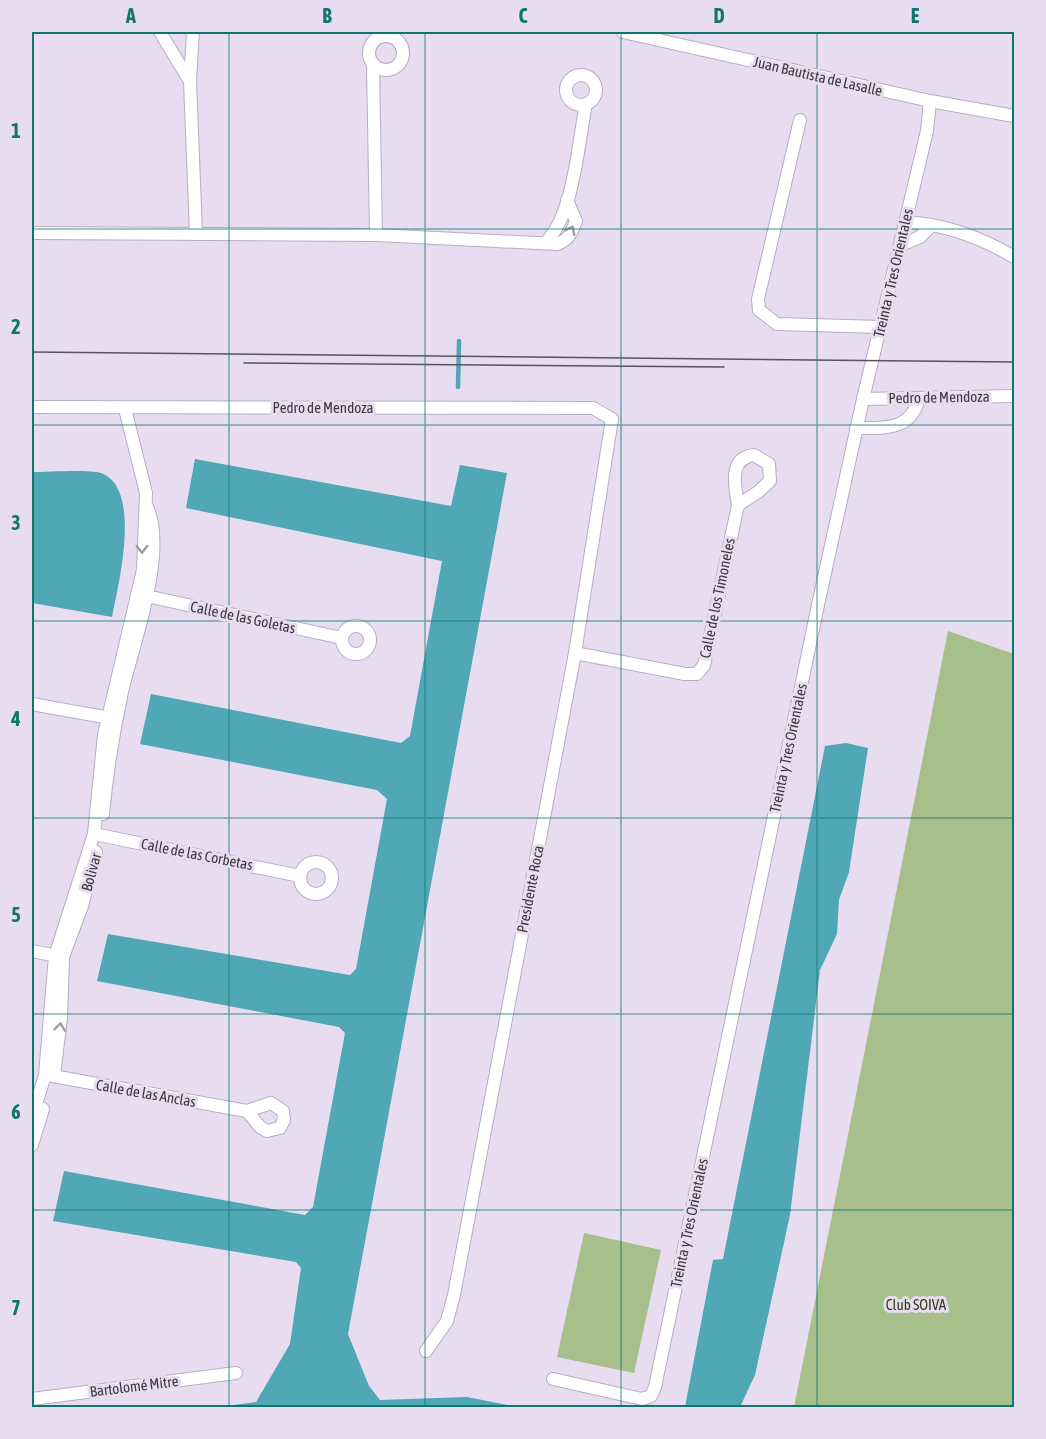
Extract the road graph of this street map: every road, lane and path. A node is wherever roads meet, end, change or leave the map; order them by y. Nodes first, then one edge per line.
1 (160, 32) edge
2 (193, 32) edge
3 (623, 32) edge
4 (373, 65) dead end
5 (190, 81) junction
6 (930, 101) junction
7 (586, 104) dead end
8 (1014, 116) edge
9 (800, 120) dead end
10 (906, 222) junction
11 (932, 225) junction
12 (32, 232) edge
13 (196, 234) junction
14 (376, 236) junction
15 (901, 244) junction
16 (1014, 257) edge
17 (881, 327) junction
18 (1014, 396) edge
19 (919, 398) junction
20 (863, 399) junction
21 (32, 407) edge
22 (125, 409) junction
23 (612, 418) joint
24 (856, 428) junction
25 (738, 505) dead end
26 (140, 595) junction
27 (342, 638) dead end
28 (574, 653) junction
29 (32, 704) edge
30 (112, 718) junction
31 (97, 834) junction
32 (300, 876) dead end
33 (32, 951) edge
34 (59, 957) junction
35 (50, 1076) junction
36 (262, 1106) junction
37 (247, 1111) junction
38 (32, 1118) edge
39 (257, 1123) junction
40 (32, 1144) edge
41 (426, 1351) dead end
42 (236, 1373) dead end
43 (553, 1379) dead end
44 (32, 1399) edge

1 - 5 street
2 - 5 street
3 - 6 street, Juan Bautista de Lasalle
4 - 14 street
5 - 13 street
6 - 8 street, Juan Bautista de Lasalle
6 - 10 street, Treinta y Tres Orientales
7 - 14 street
9 - 17 street
10 - 11 street
10 - 15 street, Treinta y Tres Orientales
11 - 15 street
11 - 16 street
12 - 13 street
13 - 14 street
15 - 17 street, Treinta y Tres Orientales
17 - 20 street, Treinta y Tres Orientales
18 - 19 street, Pedro de Mendoza
19 - 20 street, Pedro de Mendoza
19 - 24 street
20 - 24 street, Treinta y Tres Orientales
21 - 22 street, Pedro de Mendoza
22 - 23 street, Pedro de Mendoza
22 - 26 street, Bolivar
23 - 28 street, Presidente Roca
24 - 43 street, Treinta y Tres Orientales
25 - 28 street, Calle de los Timoneles
26 - 27 street, Calle de las Goletas
26 - 30 street, Bolivar
28 - 41 street, Presidente Roca
29 - 30 street
30 - 31 street, Bolivar
31 - 32 street, Calle de las Corbetas
31 - 34 street, Bolivar
33 - 34 street
34 - 35 street, Bolivar
35 - 37 street, Calle de las Anclas
35 - 38 street, Bolivar
35 - 40 street, Bolivar
36 - 37 street, Calle de las Anclas
36 - 39 street
36 - 39 street
37 - 39 street
42 - 44 street, Bartolomé Mitre

